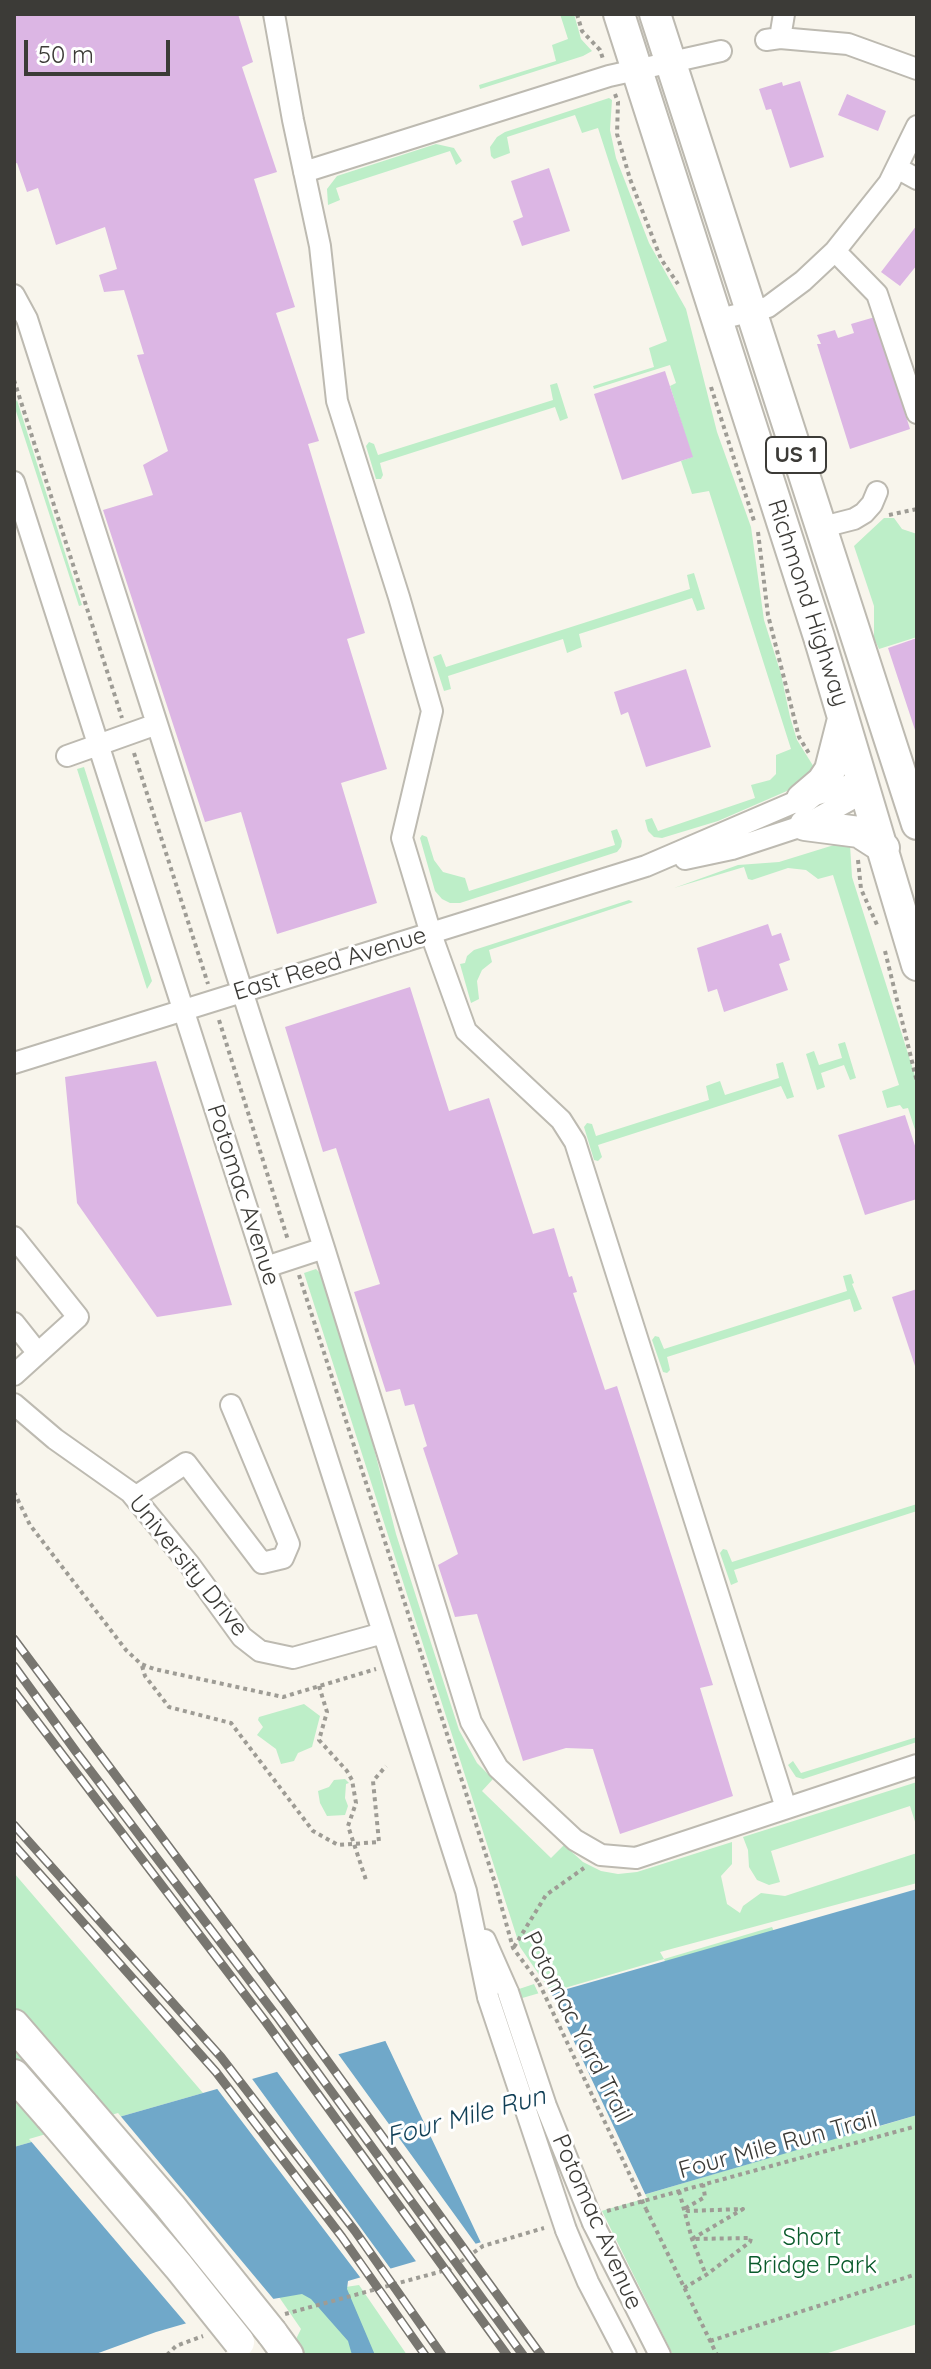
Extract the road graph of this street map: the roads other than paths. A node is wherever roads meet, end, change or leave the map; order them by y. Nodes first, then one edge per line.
1 (274, 14) edge
2 (619, 14) edge
3 (655, 14) edge
4 (784, 14) edge
5 (721, 51) dead end
6 (670, 61) junction
7 (637, 69) junction
8 (917, 69) edge
9 (917, 126) edge
10 (897, 168) junction
11 (304, 172) junction
12 (917, 179) edge
13 (835, 251) junction
14 (14, 295) edge
15 (750, 313) junction
16 (716, 320) junction
17 (910, 360) edge
18 (917, 413) edge
19 (14, 482) edge
20 (877, 492) dead end
21 (819, 528) junction
22 (844, 717) junction
23 (157, 724) junction
24 (98, 746) junction
25 (67, 756) dead end
26 (883, 799) edge
27 (804, 812) junction
28 (917, 824) edge
29 (917, 837) edge
30 (431, 934) junction
31 (917, 965) edge
32 (242, 991) junction
33 (183, 1009) junction
34 (14, 1063) edge
35 (14, 1237) edge
36 (324, 1248) junction
37 (266, 1267) junction
38 (14, 1323) edge
39 (37, 1352) junction
40 (14, 1375) edge
41 (14, 1404) edge
42 (231, 1405) dead end
43 (135, 1497) junction
44 (383, 1633) junction
45 (917, 1765) edge
46 (786, 1808) junction
47 (498, 1994) junction
48 (14, 2025) edge
49 (14, 2075) edge
50 (280, 2344) edge
51 (244, 2348) edge
52 (626, 2355) edge
53 (660, 2355) edge

1 - 11 street
2 - 7 highway, Richmond Highway / US 1
3 - 6 highway, Richmond Highway / US 1
4 - 8 street
5 - 6 street
6 - 7 street
6 - 15 highway, Richmond Highway / US 1
7 - 11 street
7 - 16 highway, Richmond Highway / US 1
9 - 10 street
10 - 12 street
10 - 13 street
11 - 30 street
13 - 15 street
13 - 17 street
14 - 23 street
15 - 16 street
15 - 21 highway, Richmond Highway / US 1
16 - 22 highway, Richmond Highway / US 1
17 - 18 street
19 - 24 street, Potomac Avenue
20 - 21 street
21 - 26 highway, Richmond Highway / US 1
22 - 26 highway, Richmond Highway / US 1
22 - 27 highway
23 - 24 street
23 - 32 street
24 - 25 street
24 - 33 street, Potomac Avenue
26 - 27 street, East Reed Avenue
26 - 27 highway
26 - 28 highway, Richmond Highway / US 1
26 - 29 highway
26 - 31 highway, Richmond Highway / US 1
27 - 30 street, East Reed Avenue
30 - 32 street, East Reed Avenue
30 - 46 street
32 - 33 street, East Reed Avenue
32 - 36 street
33 - 34 street, East Reed Avenue
33 - 37 street, Potomac Avenue
35 - 39 street
36 - 37 street
36 - 46 street
37 - 44 street, Potomac Avenue
38 - 39 street
39 - 40 street
41 - 43 street, University Drive
42 - 43 street
43 - 44 street, University Drive
44 - 47 street, Potomac Avenue
45 - 46 street
47 - 52 street, Potomac Avenue, bridge
47 - 53 street, Potomac Avenue, bridge
48 - 50 highway, bridge
49 - 51 highway, bridge

